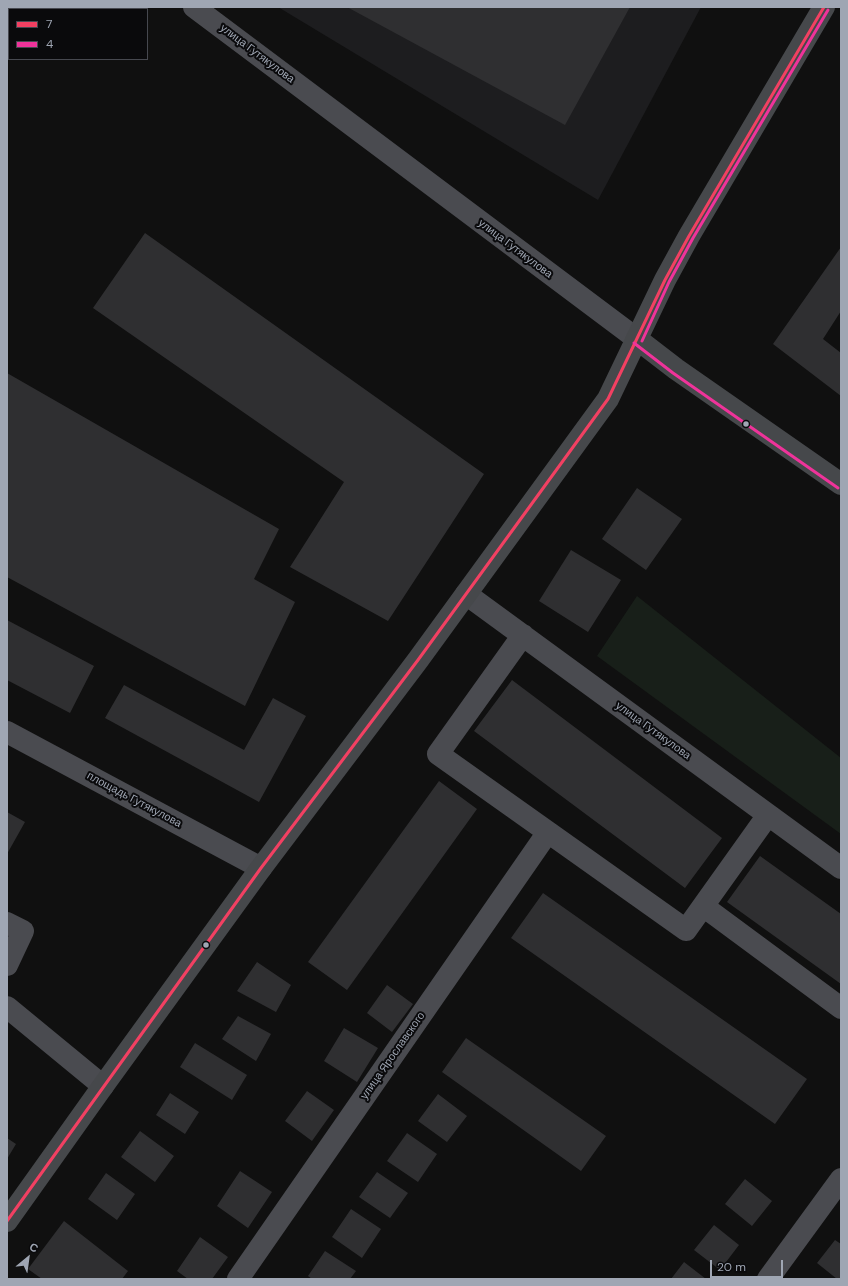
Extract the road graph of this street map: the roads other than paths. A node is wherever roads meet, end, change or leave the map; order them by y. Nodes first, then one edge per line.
1 (194, 7) edge
2 (824, 7) edge
3 (637, 340) junction
4 (841, 484) edge
5 (466, 594) junction
6 (523, 636) junction
7 (7, 732) edge
8 (768, 815) junction
9 (548, 832) junction
10 (261, 868) junction
11 (841, 868) edge
12 (703, 906) junction
13 (7, 923) edge
14 (7, 965) edge
15 (7, 1007) edge
16 (841, 1008) edge
17 (103, 1086) junction
18 (841, 1179) edge
19 (7, 1221) edge
20 (238, 1279) edge
21 (768, 1279) edge

1 - 3 street, улица Гутякулова
2 - 3 main road
3 - 4 main road, улица Гутякулова
3 - 5 main road
5 - 6 street, улица Гутякулова
5 - 10 main road
6 - 8 street, улица Гутякулова
6 - 9 street
7 - 10 street, площадь Гутякулова
8 - 11 street, улица Гутякулова
8 - 12 street
9 - 12 street
9 - 20 street, улица Ярославского
10 - 17 main road
12 - 16 street
13 - 14 street
15 - 17 street
17 - 19 main road
18 - 21 street

